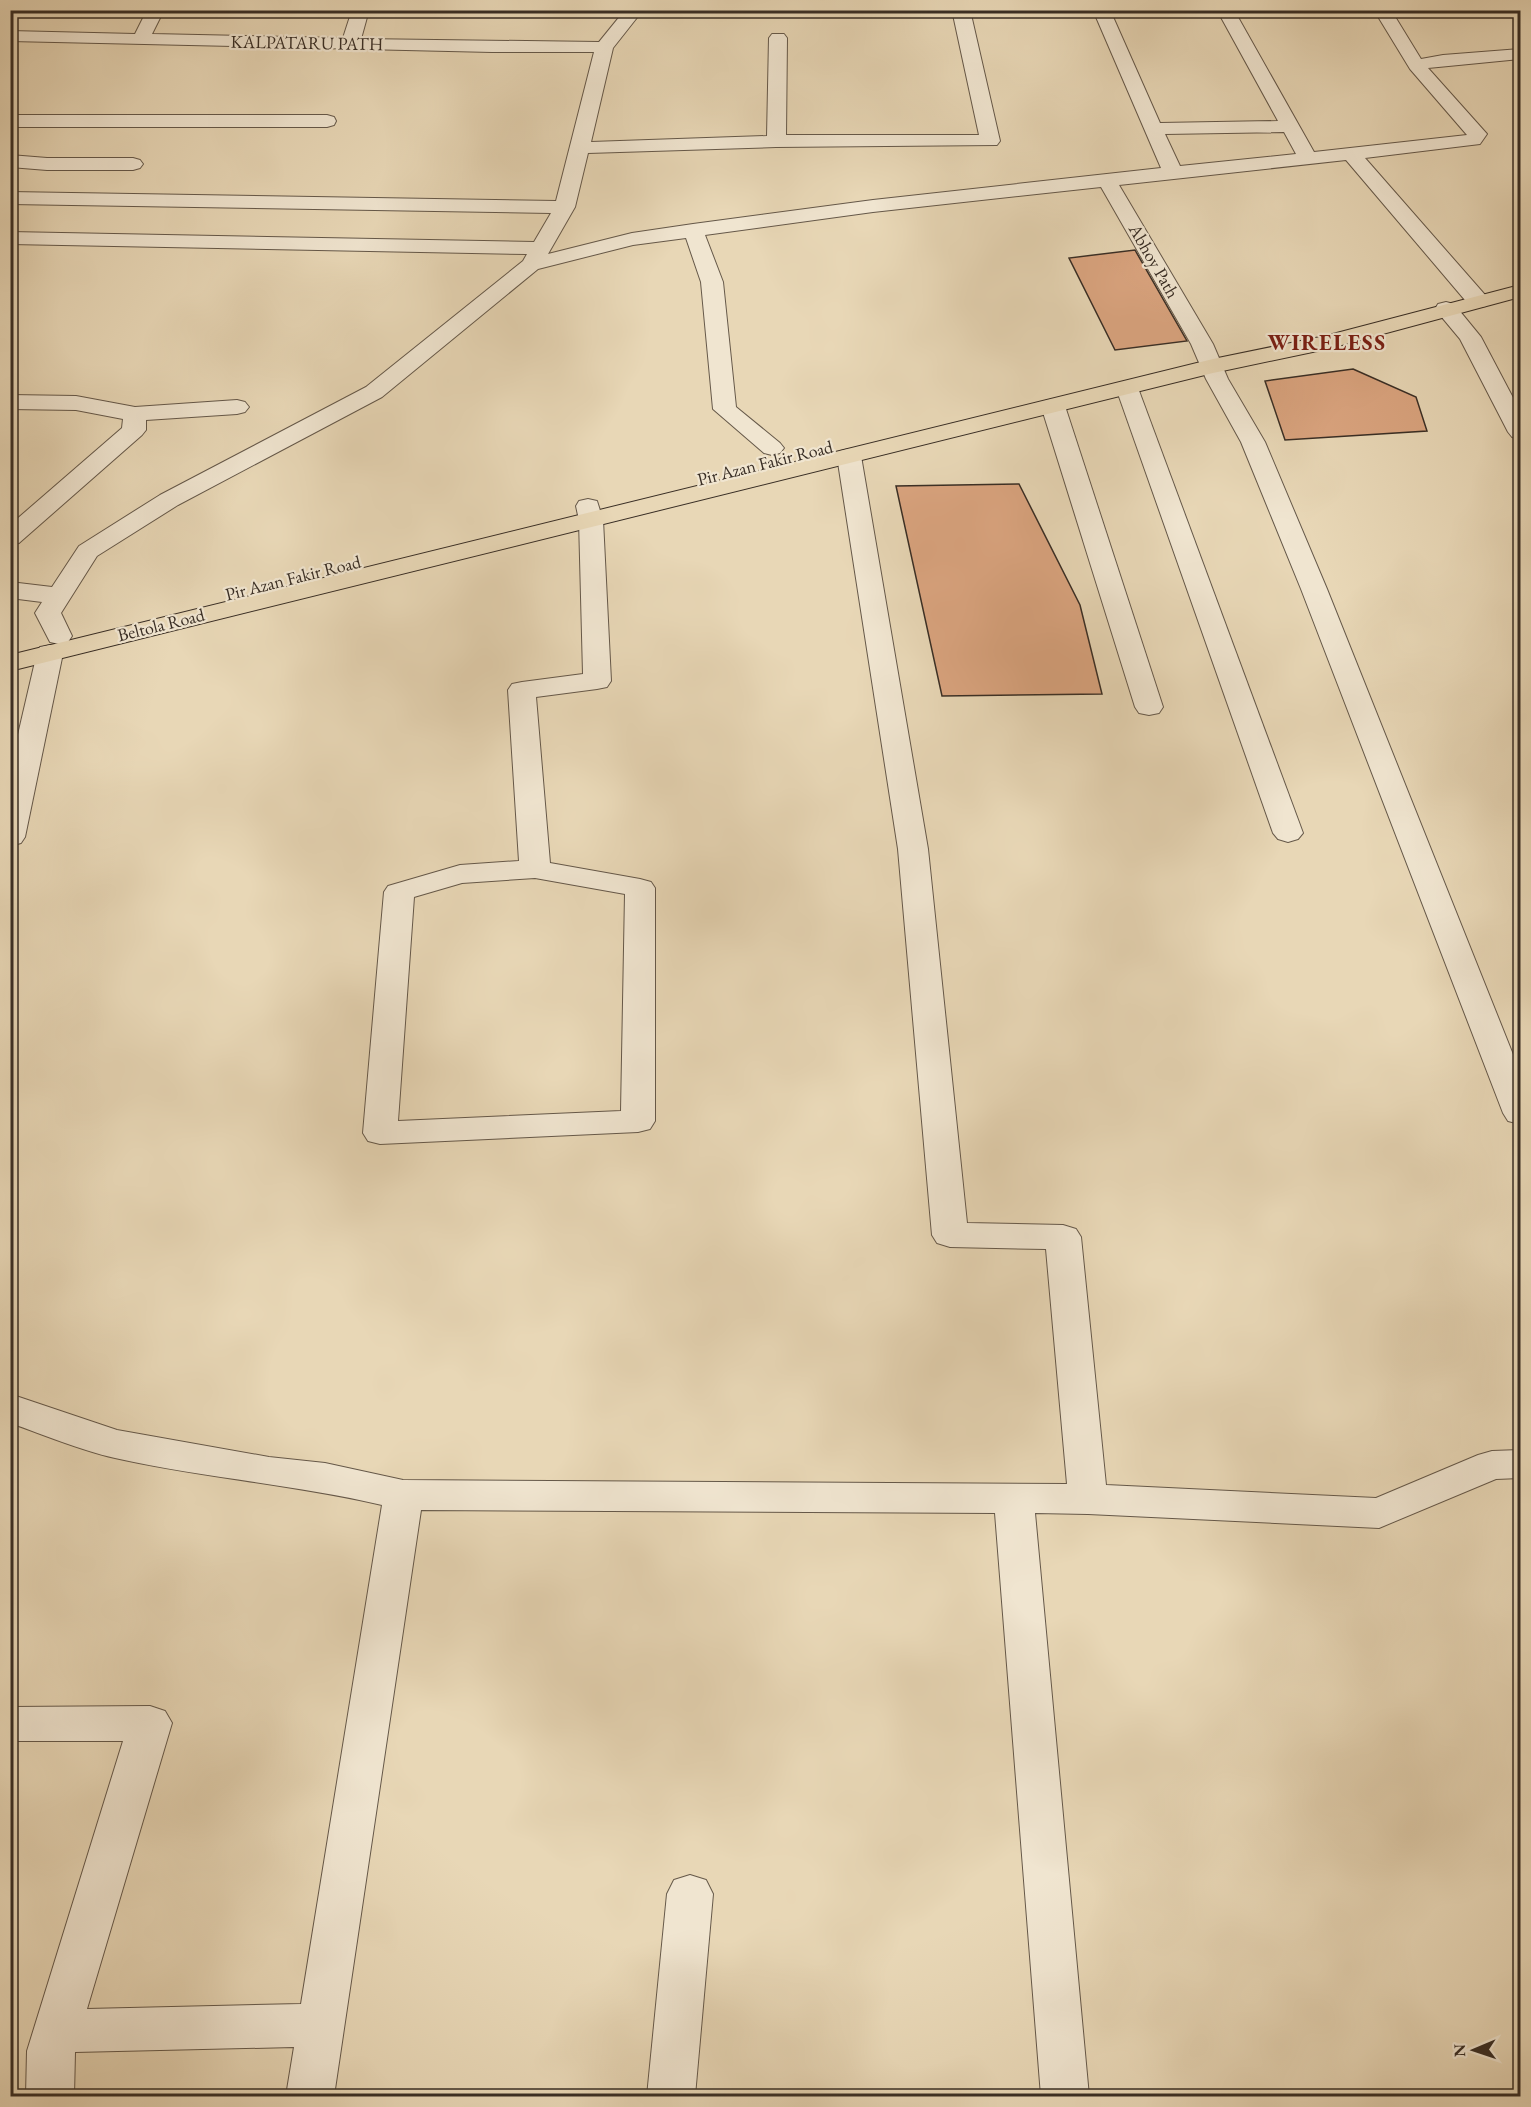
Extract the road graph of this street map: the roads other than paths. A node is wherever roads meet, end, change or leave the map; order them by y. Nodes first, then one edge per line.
1 (156, 10) edge
2 (361, 10) edge
3 (635, 10) edge
4 (961, 10) edge
5 (1101, 10) edge
6 (1225, 10) edge
7 (1382, 10) edge
8 (10, 36) edge
9 (778, 38) dead end
10 (141, 39) junction
11 (350, 44) junction
12 (604, 47) junction
13 (1521, 54) edge
14 (1416, 65) junction
15 (10, 121) edge
16 (154, 121) junction
17 (327, 121) dead end
18 (1290, 126) junction
19 (1154, 129) junction
20 (776, 141) junction
21 (579, 148) junction
22 (1351, 153) junction
23 (1308, 158) junction
24 (10, 161) edge
25 (133, 164) junction
26 (1173, 171) junction
27 (1106, 179) junction
28 (10, 198) edge
29 (115, 199) junction
30 (565, 207) junction
31 (693, 231) junction
32 (10, 238) edge
33 (536, 256) junction
34 (1521, 279) edge
35 (1521, 291) edge
36 (1473, 296) junction
37 (1446, 309) junction
38 (1207, 355) junction
39 (1126, 388) junction
40 (10, 402) edge
41 (1053, 406) junction
42 (237, 407) dead end
43 (135, 414) junction
44 (1521, 432) edge
45 (772, 448) dead end
46 (849, 456) junction
47 (590, 513) junction
48 (10, 538) edge
49 (10, 590) edge
50 (59, 596) junction
51 (54, 644) junction
52 (10, 648) edge
53 (10, 663) edge
54 (1149, 707) dead end
55 (1288, 833) dead end
56 (10, 837) edge
57 (535, 869) junction
58 (1521, 1113) edge
59 (10, 1408) edge
60 (1521, 1464) edge
61 (403, 1495) junction
62 (1014, 1499) junction
63 (1088, 1499) junction
64 (10, 1724) edge
65 (690, 1894) dead end
66 (321, 2025) junction
67 (58, 2031) junction
68 (50, 2097) edge
69 (310, 2097) edge
70 (671, 2097) edge
71 (1065, 2097) edge

1 - 10 street
2 - 11 street
3 - 12 street
4 - 20 street
5 - 19 street
6 - 18 street
7 - 14 street
8 - 10 street, KALPATARU PATH
9 - 20 street
10 - 11 street, KALPATARU PATH
11 - 12 street, KALPATARU PATH
12 - 21 street
13 - 14 street
14 - 22 street
15 - 16 street
16 - 17 street
16 - 25 street
18 - 19 street
18 - 23 street
19 - 26 street
20 - 21 street
21 - 30 street
22 - 23 street
22 - 36 street
23 - 26 street
24 - 25 street
25 - 29 street
26 - 27 street
27 - 31 street
27 - 38 street, Abhoy Path
28 - 29 street
29 - 30 street
30 - 33 street
31 - 33 street
31 - 45 street
32 - 33 street
33 - 50 street
34 - 36 main road, Pir Azan Fakir Road
35 - 36 main road, Pir Azan Fakir Road
36 - 37 main road, Pir Azan Fakir Road
36 - 38 main road, Pir Azan Fakir Road
37 - 38 main road, Pir Azan Fakir Road
37 - 44 street
38 - 39 main road, Pir Azan Fakir Road
38 - 47 main road, Pir Azan Fakir Road
38 - 58 street, Abhoy Path
39 - 41 main road, Pir Azan Fakir Road
39 - 55 street
40 - 43 street
41 - 46 main road, Pir Azan Fakir Road
41 - 54 street
42 - 43 street
43 - 48 street
46 - 47 main road, Pir Azan Fakir Road
46 - 63 street
47 - 51 main road, Beltola Road
47 - 57 street
49 - 50 street
50 - 51 street
51 - 52 main road
51 - 53 main road, Beltola Road
51 - 56 street
57 - 57 street
59 - 61 street
60 - 63 street
61 - 62 street
61 - 66 street
62 - 63 street
62 - 71 street
64 - 67 street
65 - 70 street
66 - 67 street
66 - 69 street
67 - 68 street

